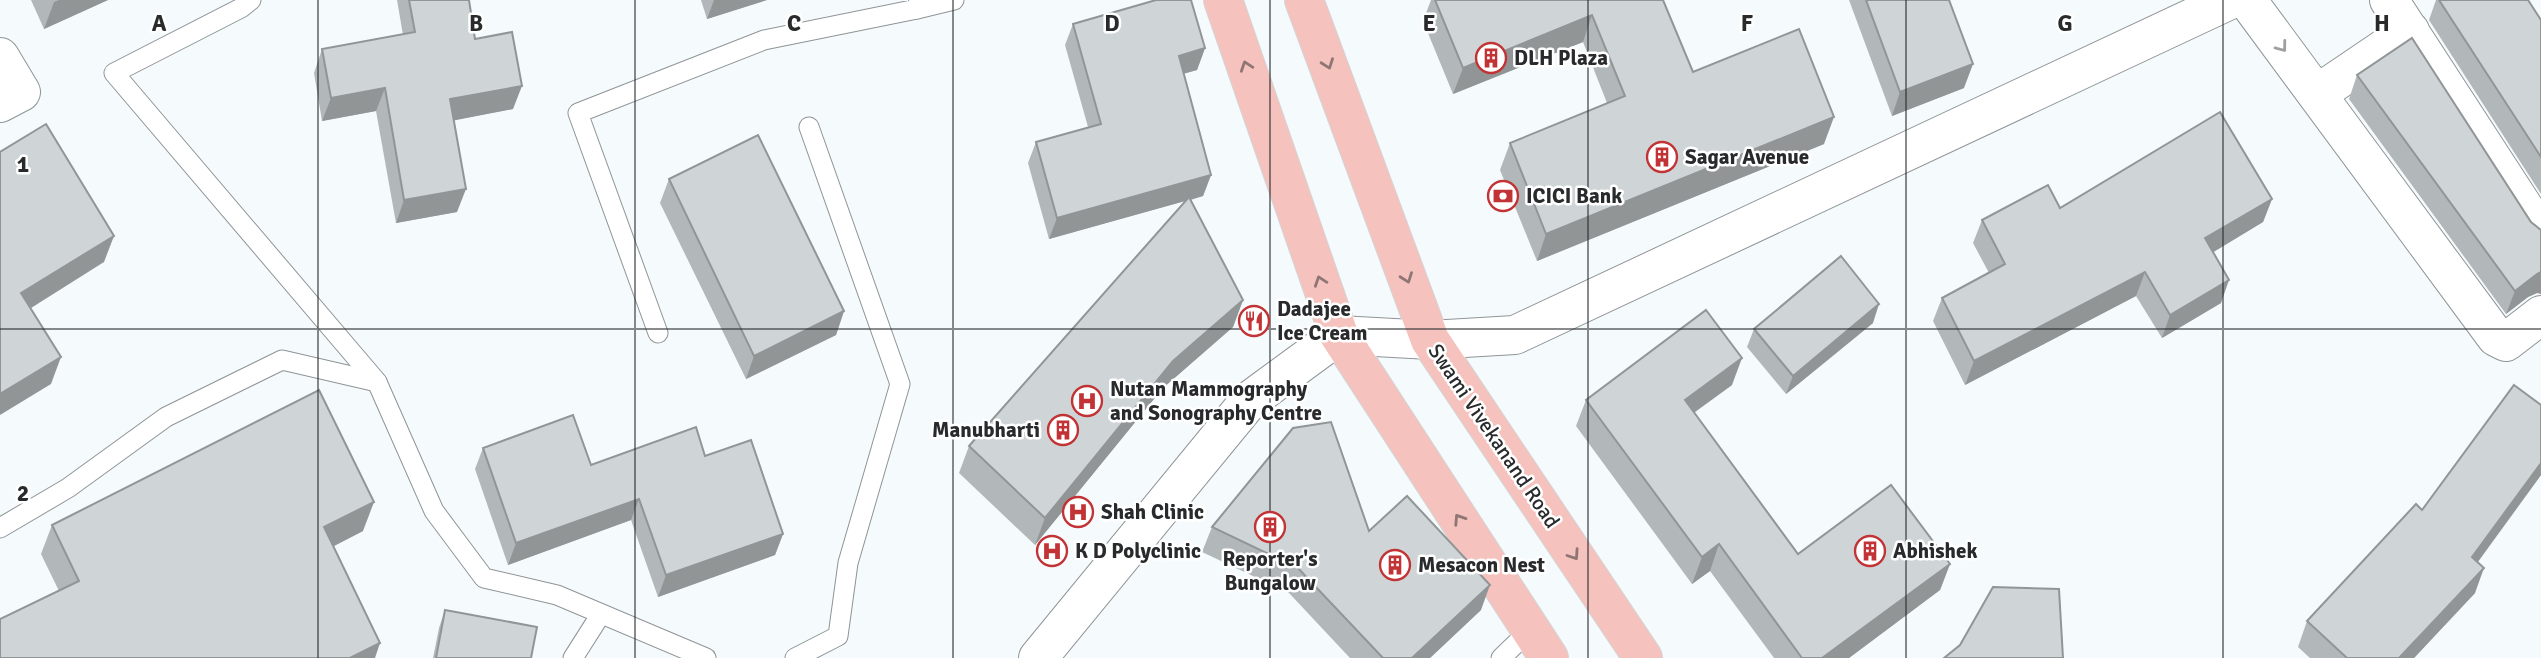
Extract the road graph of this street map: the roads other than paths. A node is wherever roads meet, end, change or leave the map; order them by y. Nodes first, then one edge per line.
1 (251, 0) edge
2 (954, 0) edge
3 (1223, 0) edge
4 (1304, 0) edge
5 (2230, 0) edge
6 (2247, 0) edge
7 (918, 5) edge
8 (2399, 15) edge
9 (0, 57) edge
10 (2317, 94) junction
11 (0, 103) edge
12 (809, 127) dead end
13 (2541, 234) edge
14 (2541, 314) edge
15 (657, 333) dead end
16 (1339, 335) junction
17 (1430, 340) junction
18 (377, 382) junction
19 (0, 528) edge
20 (601, 614) junction
21 (1540, 644) edge
22 (573, 658) edge
23 (706, 658) edge
24 (795, 658) edge
25 (1038, 658) edge
26 (1501, 658) edge
27 (1643, 658) edge

1 - 18 lane
2 - 7 lane
16 -> 3 main road
4 -> 17 main road, Swami Vivekanand Road
5 - 17 street
6 -> 10 street
7 - 15 lane
8 - 10 street
8 - 13 street
9 - 11 street
10 - 14 street
12 - 24 lane
16 - 17 street
21 -> 16 main road
16 - 25 street
17 -> 27 main road, Swami Vivekanand Road
18 - 19 lane
18 - 20 lane
20 - 22 lane
20 - 23 lane
21 - 26 lane

